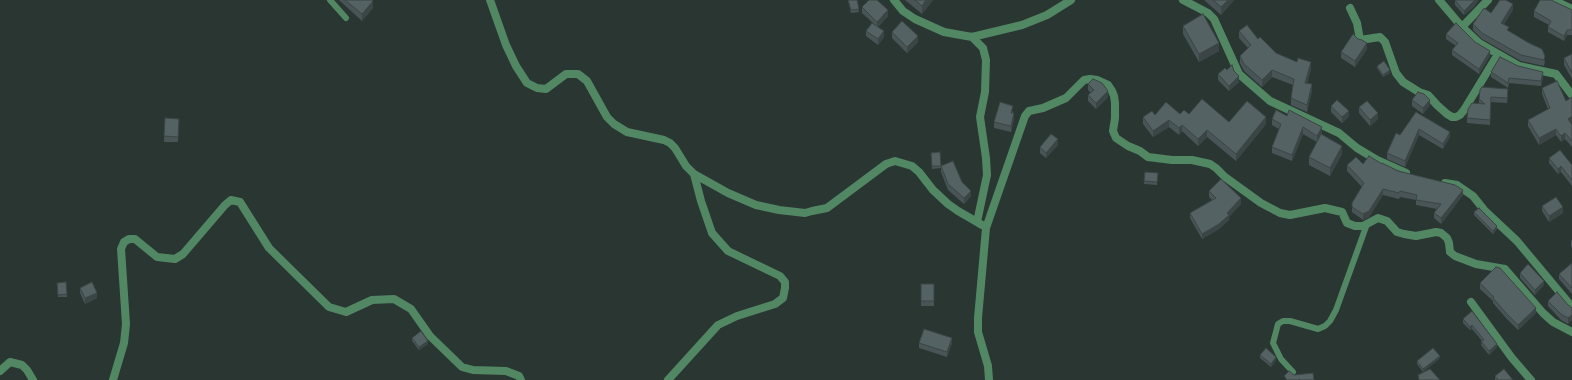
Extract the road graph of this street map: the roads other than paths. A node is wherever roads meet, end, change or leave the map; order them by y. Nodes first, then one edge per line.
1 (330, 0) edge
2 (490, 0) edge
3 (894, 0) edge
4 (1071, 0) edge
5 (1183, 0) edge
6 (1439, 0) edge
7 (1488, 0) edge
8 (1553, 0) edge
9 (1350, 8) dead end
10 (1572, 9) edge
11 (346, 18) dead end
12 (1462, 27) junction
13 (972, 37) junction
14 (1498, 54) junction
15 (1572, 95) edge
16 (694, 174) junction
17 (1412, 175) edge
18 (1435, 181) edge
19 (977, 222) junction
20 (1367, 224) junction
21 (986, 228) junction
22 (1471, 302) dead end
23 (1572, 307) edge
24 (1572, 332) edge
25 (0, 371) edge
26 (1293, 372) edge
27 (32, 380) edge
28 (113, 380) edge
29 (521, 380) edge
30 (668, 380) edge
31 (989, 380) edge
32 (1530, 380) edge

1 - 11 lane
2 - 16 street
3 - 13 street
4 - 13 street
5 - 17 street
6 - 12 street
7 - 12 street
8 - 10 street
9 - 14 street
12 - 14 street
13 - 19 street
14 - 15 street
16 - 19 street
16 - 30 street
18 - 23 street
19 - 21 street
20 - 21 street
20 - 24 street
20 - 26 lane
21 - 31 street
22 - 32 street
25 - 27 street
28 - 29 street

